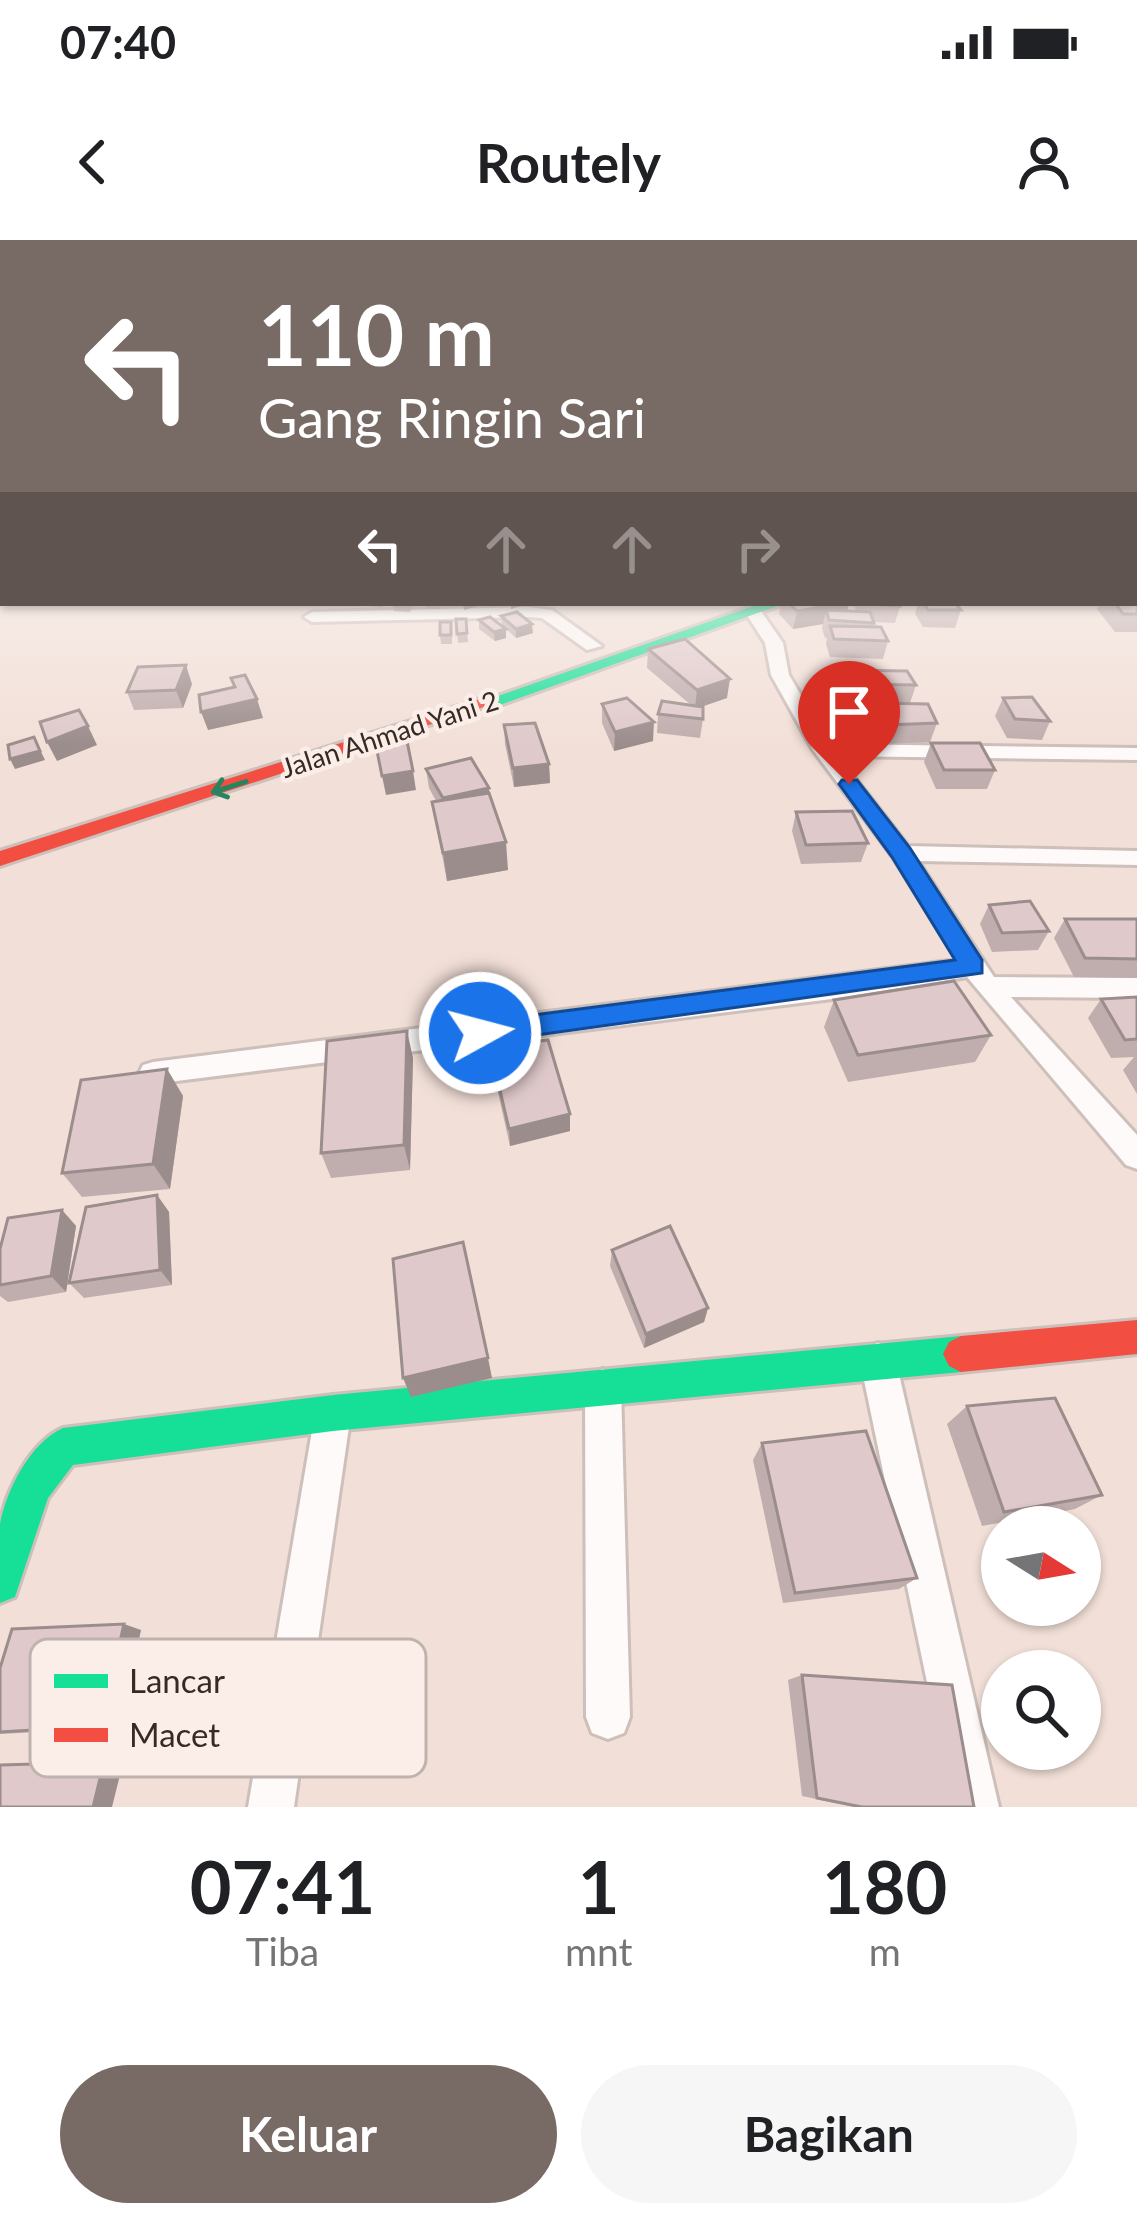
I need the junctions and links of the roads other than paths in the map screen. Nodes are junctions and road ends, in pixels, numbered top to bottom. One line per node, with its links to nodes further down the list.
1 (708, 606): 4 (main road, Jalan Ahmad Yani 2)
2 (765, 608): 5 (street); 10 (main road, Jalan Ahmad Yani 2, one-way to 10)
3 (312, 616): 4 (street)
4 (593, 646): 7 (main road, Jalan Ahmad Yani 2)
5 (830, 750): 6 (street); 8 (street)
6 (1137, 754)
7 (0, 829)
8 (902, 853): 9 (street); 11 (street)
9 (1137, 858)
10 (0, 859)
11 (993, 982): 12 (street); 13 (street); 14 (street)
12 (1137, 988)
13 (153, 1073)
14 (1137, 1156)
15 (1137, 1337): 16 (main road)
16 (878, 1361): 17 (main road); 24 (street)
17 (603, 1387): 18 (main road); 21 (street)
18 (333, 1413): 19 (main road); 20 (street)
19 (0, 1582)
20 (297, 1639)
21 (608, 1717)
22 (276, 1777): 23 (street)
23 (271, 1807)
24 (976, 1807)

